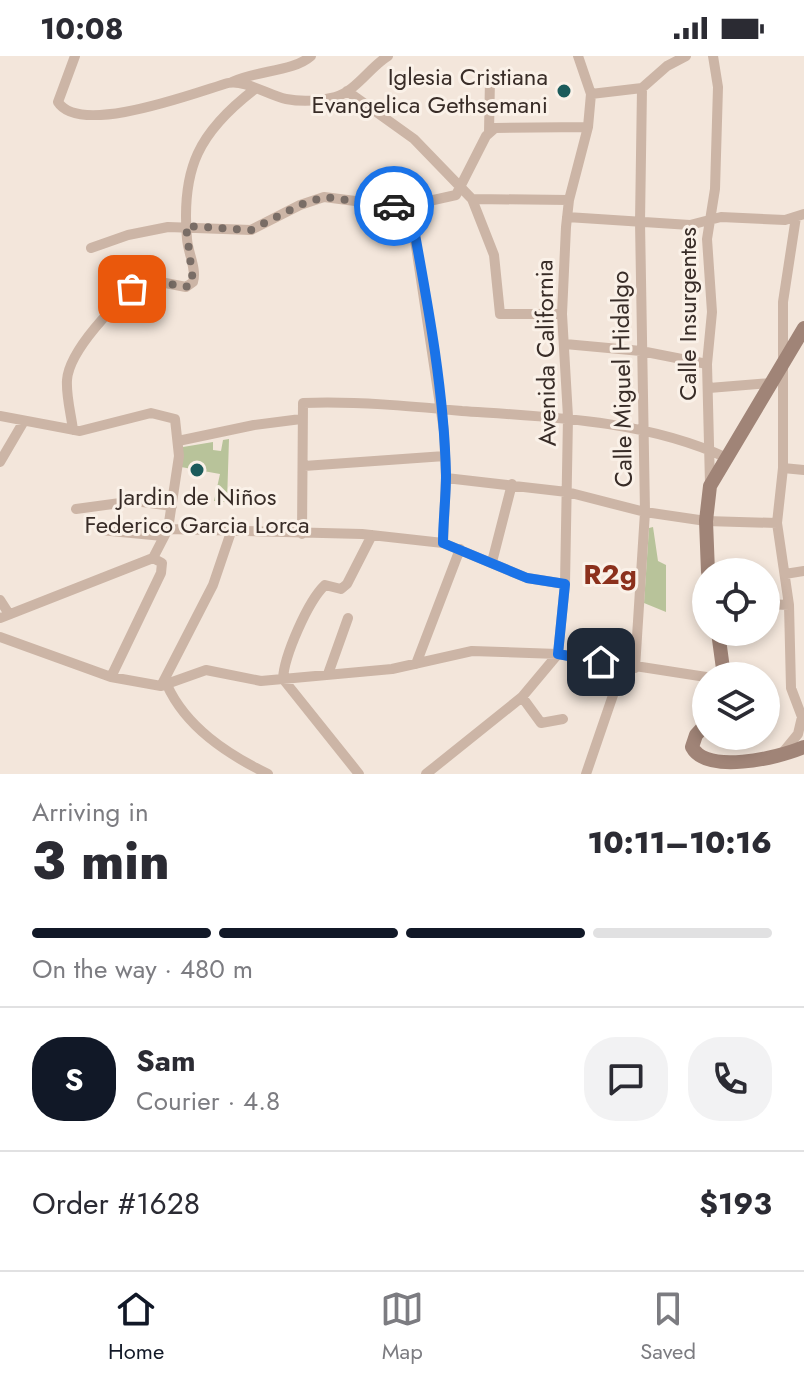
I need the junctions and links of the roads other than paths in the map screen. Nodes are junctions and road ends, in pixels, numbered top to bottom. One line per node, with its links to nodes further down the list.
1 (75, 56): 8 (street)
2 (311, 56): 8 (street)
3 (388, 56): 11 (street)
4 (578, 56): 12 (street, Avenida California)
5 (686, 56): 9 (street)
6 (713, 56): 21 (street, Calle Insurgentes)
7 (490, 79): 14 (street)
8 (232, 82): 10 (street)
9 (642, 88): 12 (street); 22 (street, Calle Miguel Hidalgo)
10 (255, 89): 11 (street); 23 (street)
11 (347, 91): 15 (street)
12 (591, 94): 13 (street, Avenida California)
13 (588, 127): 14 (street); 17 (street, Avenida California)
14 (489, 132): 15 (street)
15 (461, 188): 16 (street); 18 (street)
16 (472, 199): 17 (street); 25 (street)
17 (569, 200): 20 (street, Avenida California)
18 (410, 207): 23 (street); 33 (street)
19 (800, 215): 21 (street); 30 (street)
20 (567, 217): 22 (street); 25 (street, Avenida California)
21 (709, 220): 22 (street); 29 (street, Calle Insurgentes)
22 (640, 222): 28 (street, Calle Miguel Hidalgo)
23 (186, 226): 24 (street); 38 (street)
24 (91, 248)
25 (562, 314): 27 (street, Avenida California)
26 (804, 328): 30 (main road)
27 (565, 344): 28 (street); 35 (street, Avenida California)
28 (641, 351): 29 (street); 39 (street, Calle Miguel Hidalgo)
29 (707, 364): 32 (street, Calle Insurgentes)
30 (780, 368): 31 (main road); 46 (street)
31 (771, 383): 32 (street); 43 (main road)
32 (709, 388): 41 (street, Calle Insurgentes)
33 (440, 408): 35 (street); 36 (street); 42 (street)
34 (0, 416): 37 (street)
35 (568, 417): 39 (street); 51 (street, Avenida California)
36 (301, 419): 40 (street); 45 (street)
37 (24, 421): 38 (street); 44 (street)
38 (73, 430): 40 (street)
39 (641, 432): 41 (street); 54 (street, Calle Miguel Hidalgo)
40 (178, 441): 52 (street)
41 (710, 450): 43 (street); 50 (street, Calle Insurgentes)
42 (445, 456): 45 (street); 48 (street)
43 (727, 458): 50 (main road)
44 (0, 462)
45 (304, 466): 60 (street)
46 (783, 468): 47 (street); 56 (street)
47 (804, 470)
48 (446, 478): 49 (street); 62 (street)
49 (512, 484): 51 (street); 66 (street)
50 (710, 486): 55 (main road, Calle Insurgentes)
51 (567, 492): 54 (street); 69 (street, Avenida California)
52 (172, 506): 53 (street); 59 (street)
53 (76, 509)
54 (645, 512): 55 (street); 79 (street, Calle Miguel Hidalgo)
55 (706, 521): 56 (street); 65 (main road, Calle Insurgentes)
56 (777, 523): 68 (street)
57 (100, 530): 59 (street)
58 (231, 532): 59 (street); 60 (street); 84 (street)
59 (166, 533): 64 (street)
60 (302, 534): 61 (street)
61 (372, 535): 62 (street); 83 (street)
62 (443, 543): 63 (street)
63 (460, 549): 66 (street); 77 (street)
64 (153, 558): 73 (street); 82 (street)
65 (707, 558)
66 (492, 562): 69 (street)
67 (804, 571): 68 (street)
68 (785, 574): 72 (street)
69 (565, 584): 76 (street, Avenida California)
70 (0, 600): 73 (street)
71 (780, 605): 72 (street)
72 (789, 605): 86 (street)
73 (4, 616)
74 (348, 618): 80 (street)
75 (0, 637): 82 (street)
76 (558, 654): 77 (street); 78 (street); 85 (street)
77 (416, 664): 80 (street)
78 (623, 666): 79 (street); 96 (street)
79 (635, 668): 81 (street)
80 (328, 674): 83 (street)
81 (692, 675)
82 (111, 677): 84 (street)
83 (283, 679): 84 (street); 93 (street)
84 (164, 686): 92 (street)
85 (522, 697): 87 (street); 91 (street)
86 (803, 717): 90 (street)
87 (563, 719)
88 (804, 747): 90 (main road)
89 (694, 750): 90 (main road)
90 (776, 760)
91 (442, 763): 94 (street); 95 (street)
92 (268, 774)
93 (359, 774)
94 (426, 774)
95 (449, 774)
96 (586, 774)

